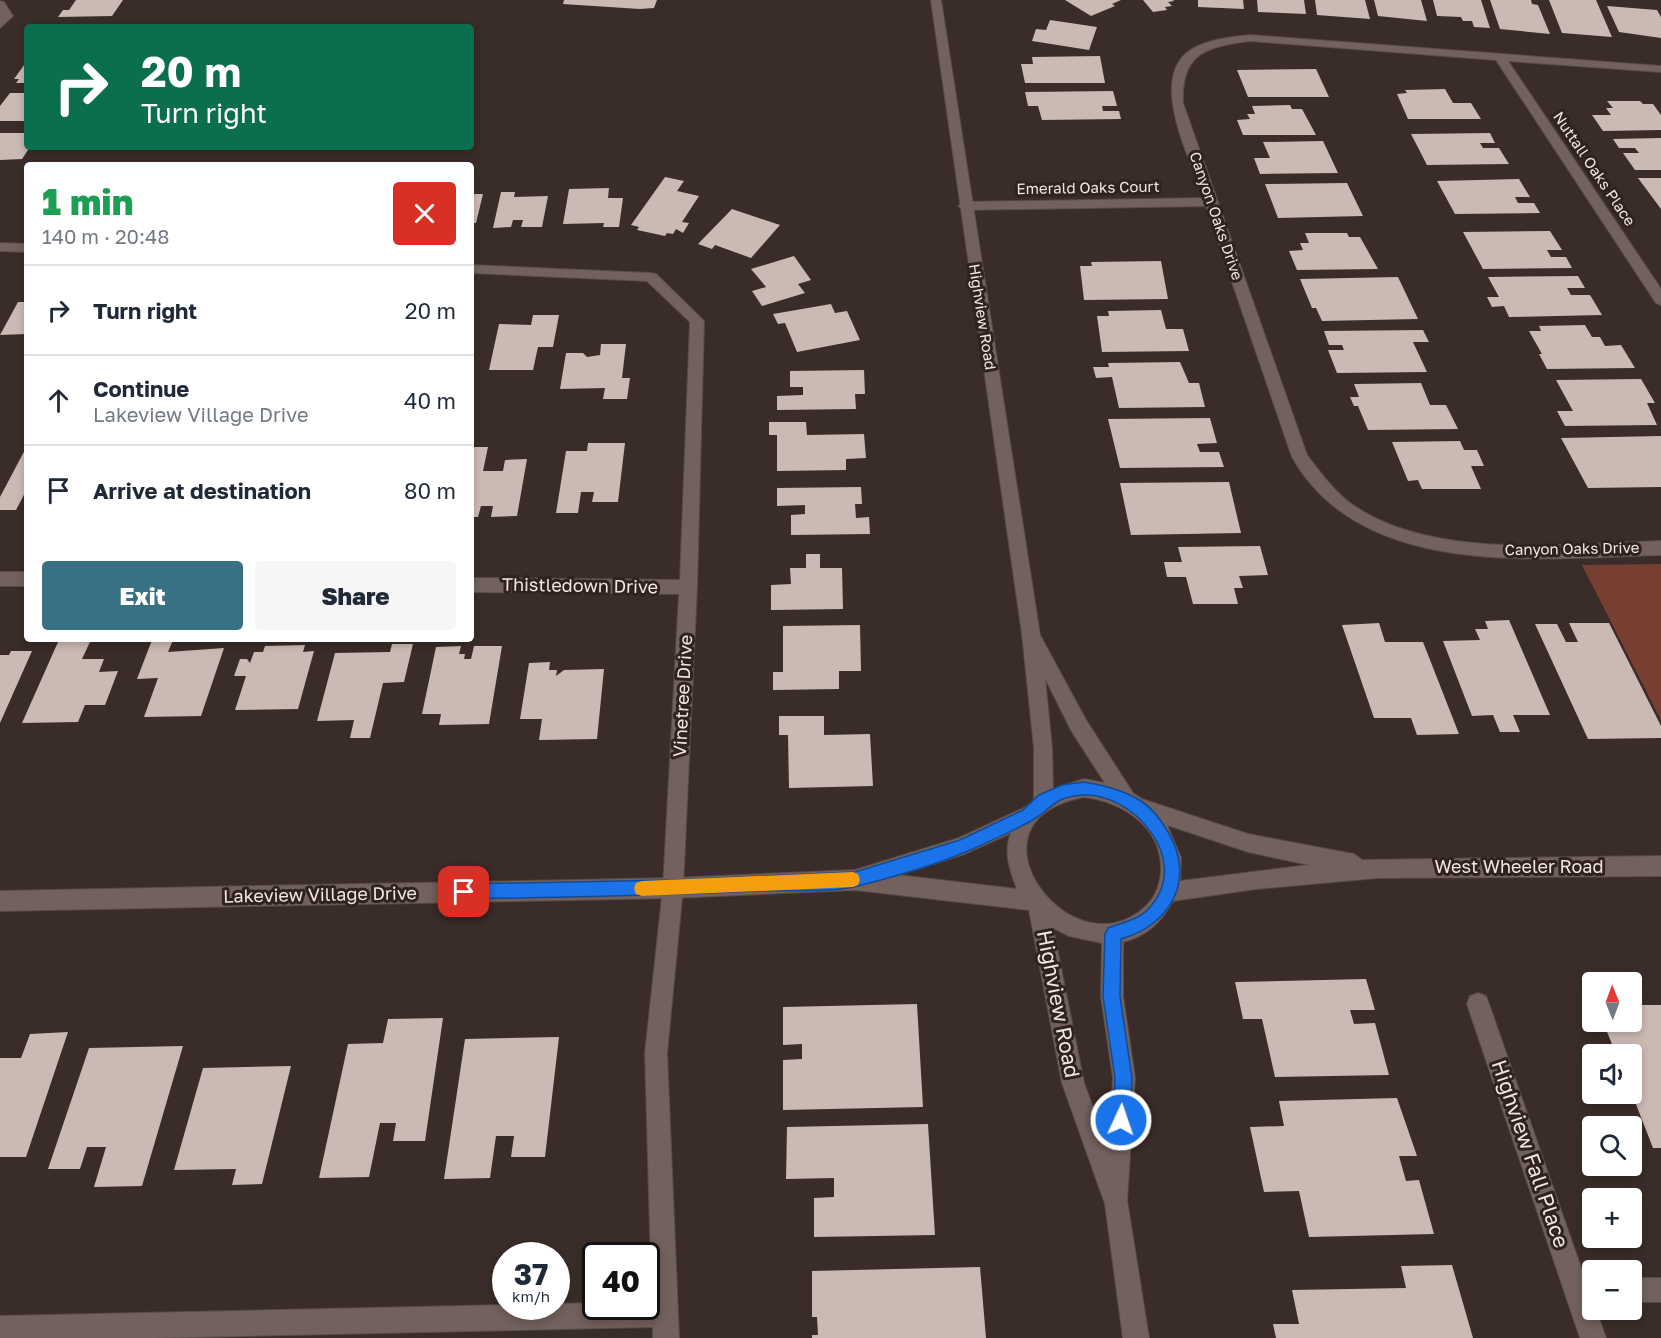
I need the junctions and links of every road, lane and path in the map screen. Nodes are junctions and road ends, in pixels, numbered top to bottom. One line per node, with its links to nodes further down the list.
1 (936, 0): 7 (street, Highview Road)
2 (0, 4): 3 (street)
3 (0, 25)
4 (1499, 56): 5 (street, Canyon Oaks Drive); 6 (street, Canyon Oaks Drive); 11 (street, Nuttall Oaks Place)
5 (1661, 69)
6 (1211, 202): 7 (street, Emerald Oaks Court); 12 (street, Canyon Oaks Drive)
7 (965, 206): 17 (street, Highview Road)
8 (0, 247): 9 (street)
9 (24, 248)
10 (474, 269): 16 (street, Vinetree Drive)
11 (1661, 300)
12 (1661, 548)
13 (0, 579): 14 (street)
14 (24, 579)
15 (474, 585): 16 (street, Thistledown Drive)
16 (688, 587): 24 (street, Vinetree Drive)
17 (1030, 634): 18 (street, Highview Road); 19 (street, Highview Road)
18 (1044, 800): 19 (street); 20 (street)
19 (1131, 803): 22 (street, West Wheeler Road); 25 (street)
20 (1028, 815): 23 (street, Lakeview Village Drive); 27 (street)
21 (1661, 866): 22 (street, West Wheeler Road)
22 (1377, 868): 25 (street, West Wheeler Road)
23 (855, 879): 24 (street, Lakeview Village Drive); 27 (street, Lakeview Village Drive)
24 (673, 888): 26 (street, Lakeview Village Drive); 35 (street, Vinetree Drive)
25 (1169, 892): 28 (street)
26 (0, 901)
27 (1036, 903): 28 (street); 30 (street, Highview Road)
28 (1113, 934): 30 (street, Highview Road)
29 (1478, 1004): 31 (street, Highview Fall Place)
30 (1117, 1204): 37 (street, Highview Road)
31 (1582, 1283)
32 (1642, 1290): 33 (street)
33 (1661, 1290)
34 (1590, 1320): 38 (street, Highview Fall Place)
35 (666, 1326): 36 (street, Vinetree Drive)
36 (0, 1329)
37 (1136, 1338)
38 (1593, 1338)

